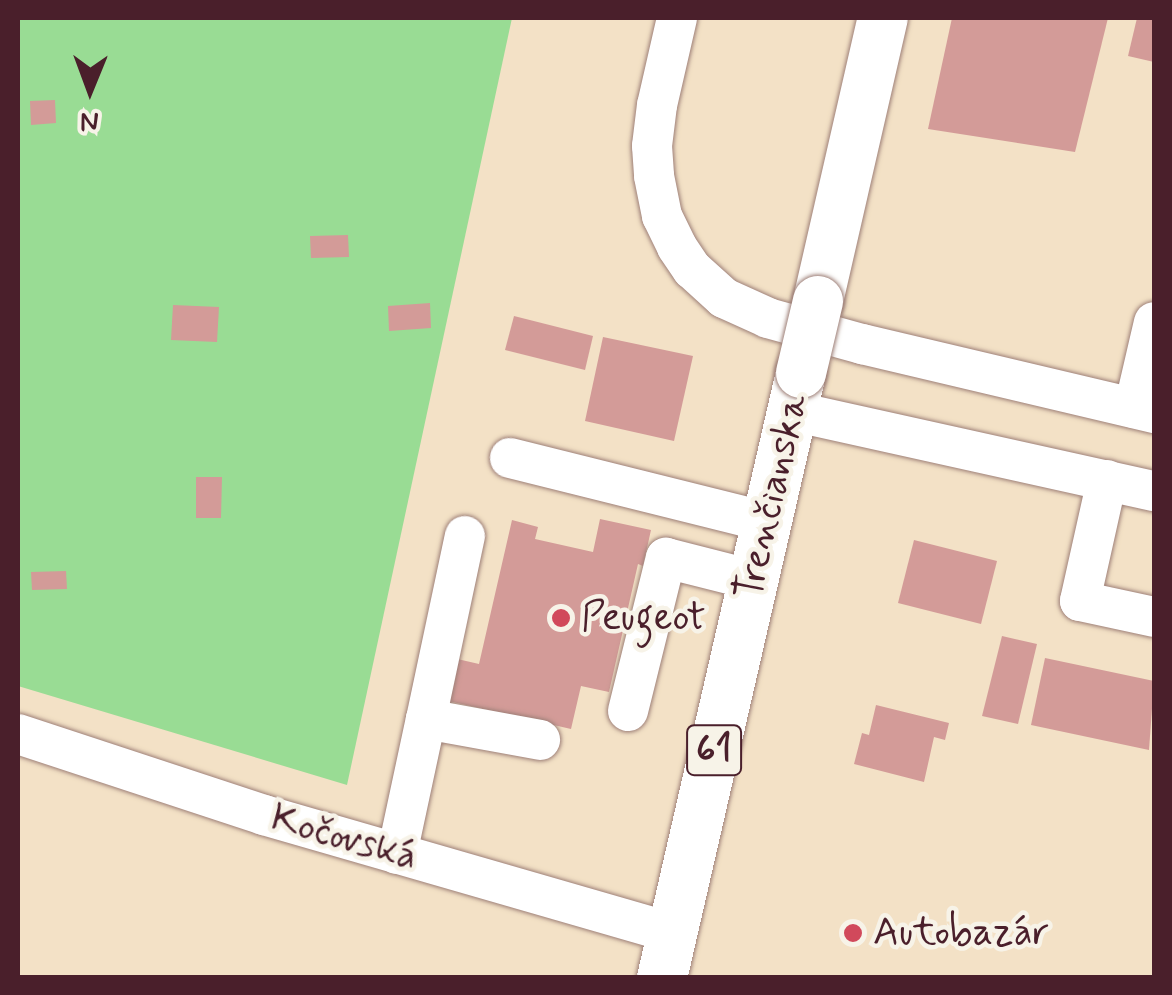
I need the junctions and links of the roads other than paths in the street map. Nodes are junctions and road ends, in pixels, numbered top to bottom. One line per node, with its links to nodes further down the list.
1 (676, 18): 5 (street)
2 (883, 18): 4 (main road, Trenčianska / 61, bridge)
3 (1154, 322): 5 (street)
4 (796, 392): 7 (street); 9 (main road, Trenčianska / 61)
5 (1144, 410)
6 (510, 458): 9 (street)
7 (1107, 480): 8 (street); 12 (street)
8 (1154, 491)
9 (766, 522): 11 (main road, Trenčianska / 61)
10 (465, 536): 14 (street)
11 (752, 580): 13 (street); 18 (main road, Trenčianska / 61)
12 (1154, 617)
13 (628, 711)
14 (426, 719): 16 (street); 17 (street)
15 (18, 734): 17 (street, Kočovská)
16 (540, 740)
17 (396, 854): 18 (street, Kočovská)
18 (668, 955)

